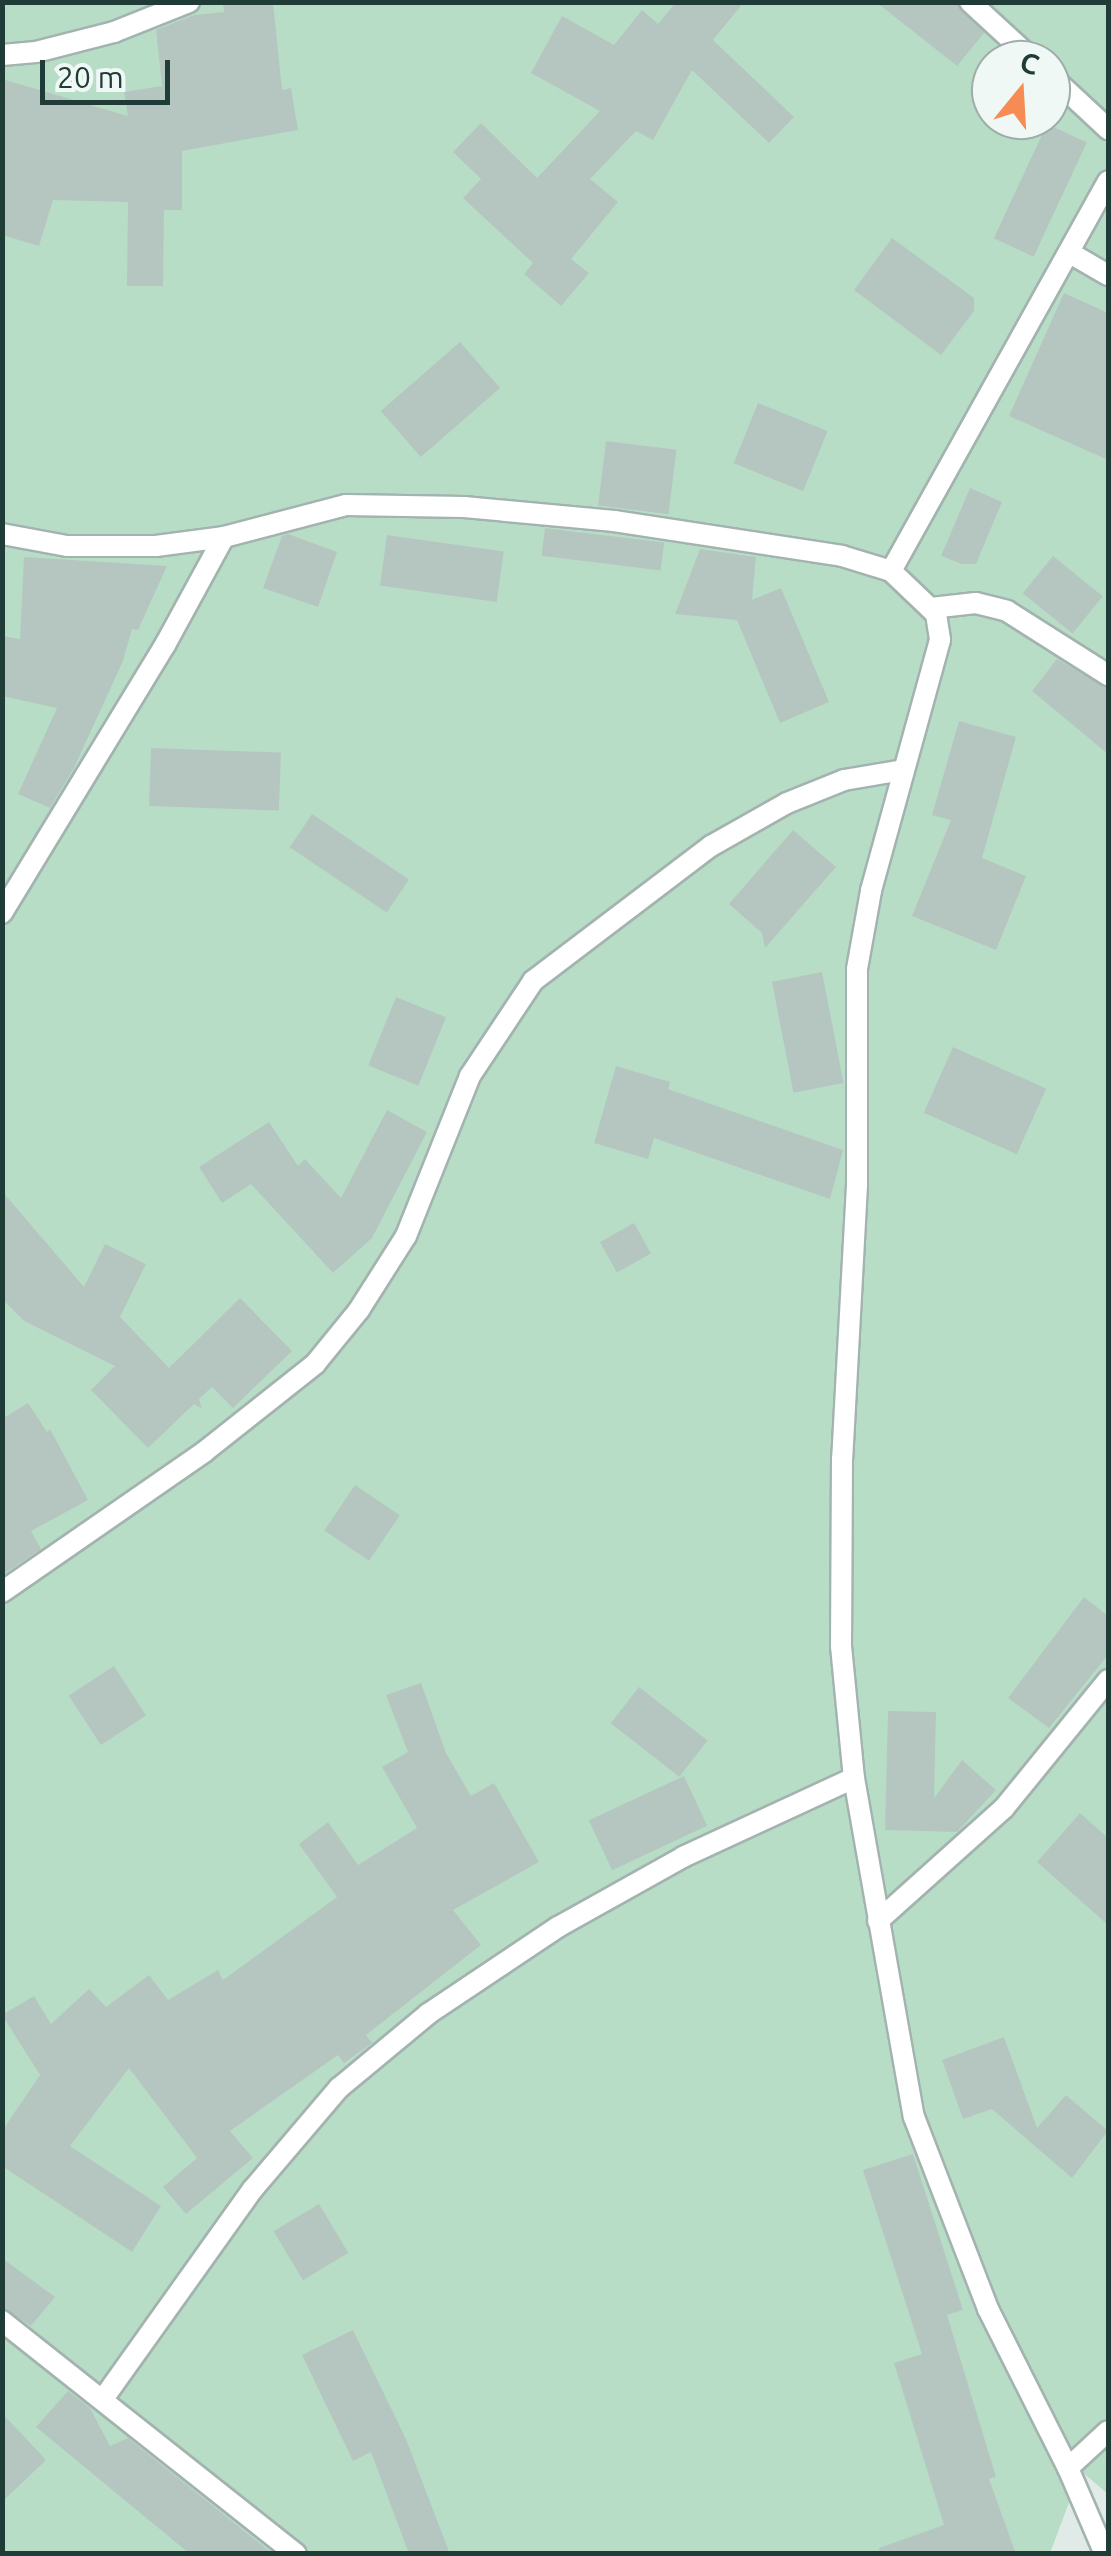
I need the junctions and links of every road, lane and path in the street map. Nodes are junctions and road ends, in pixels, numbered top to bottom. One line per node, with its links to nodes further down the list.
1 (189, 2): 4 (lane)
2 (970, 2): 3 (lane)
3 (1012, 40)
4 (2, 55)
5 (1071, 94): 6 (lane)
6 (1108, 128)
7 (1108, 181): 8 (lane)
8 (1070, 253): 9 (lane); 12 (lane)
9 (1108, 275)
10 (2, 534): 11 (lane)
11 (224, 537): 12 (lane); 16 (lane)
12 (891, 572): 13 (lane)
13 (931, 608): 14 (lane); 15 (lane)
14 (1108, 675)
15 (902, 770): 17 (lane); 19 (lane)
16 (2, 913)
17 (2, 1592)
18 (1108, 1680): 20 (lane)
19 (854, 1778): 20 (lane); 22 (lane)
20 (878, 1921): 24 (lane)
21 (2, 2321): 22 (lane)
22 (103, 2399): 25 (lane)
23 (1108, 2432): 24 (lane)
24 (1068, 2468): 26 (lane)
25 (296, 2554)
26 (1105, 2554)

